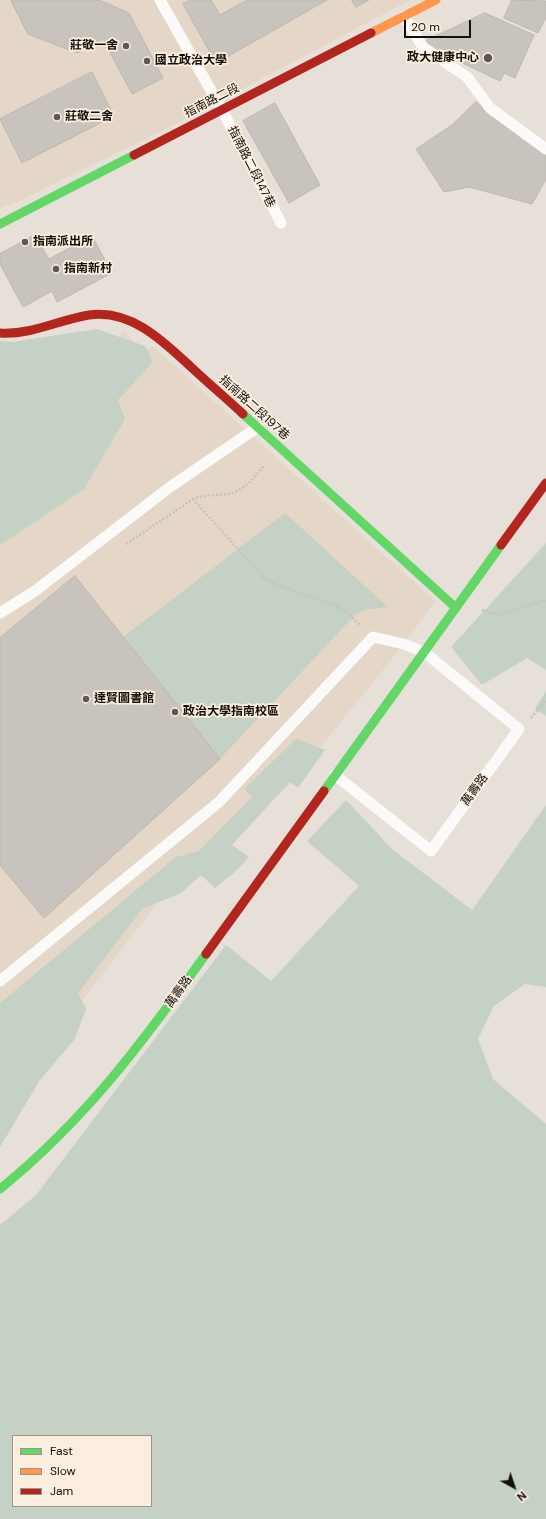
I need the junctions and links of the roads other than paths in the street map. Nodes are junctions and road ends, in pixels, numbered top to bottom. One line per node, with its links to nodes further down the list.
1 (160, 0): 4 (lane, 指南路二段147巷)
2 (436, 0): 3 (street, 指南路二段)
3 (404, 16): 4 (street, 指南路二段); 5 (lane)
4 (222, 110): 6 (lane, 指南路二段147巷); 7 (street, 指南路二段)
5 (546, 149)
6 (281, 223)
7 (0, 224)
8 (0, 333): 9 (street, 指南路二段197巷)
9 (258, 427): 11 (street, 指南路二段197巷); 12 (lane)
10 (546, 484): 11 (street, 萬壽路)
11 (456, 608): 13 (street, 萬壽路)
12 (0, 613)
13 (424, 652): 14 (street, 萬壽路); 14 (lane, 萬壽路); 15 (lane)
14 (335, 775): 16 (street, 萬壽路)
15 (0, 981)
16 (0, 1189)

